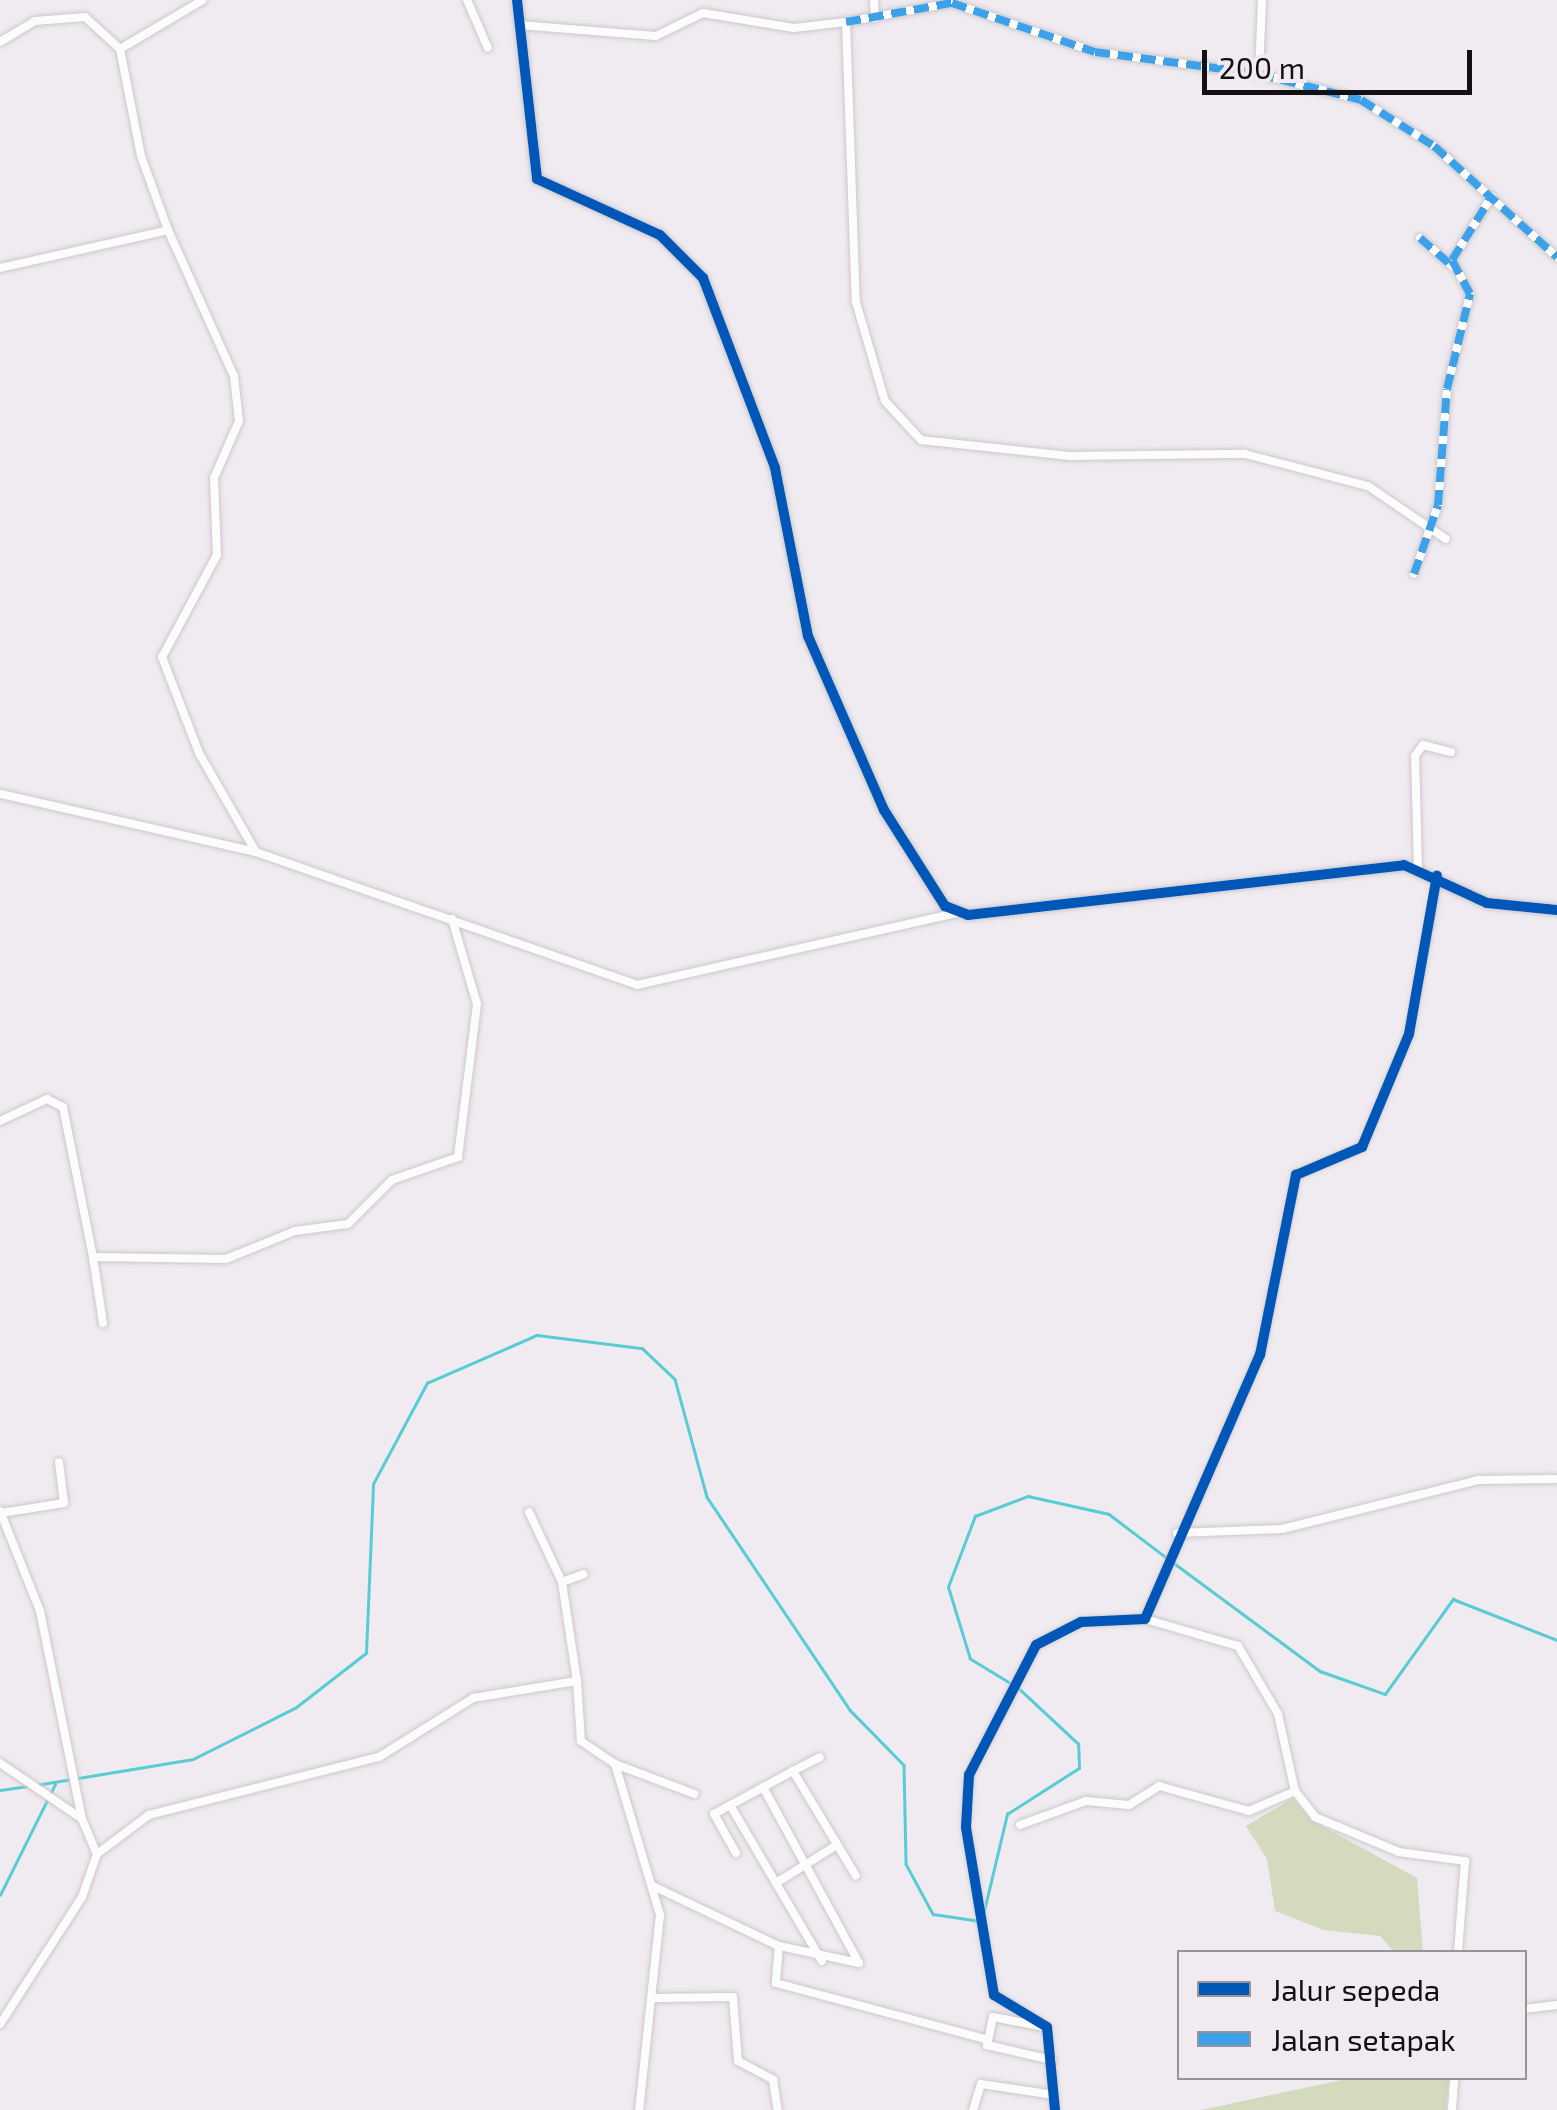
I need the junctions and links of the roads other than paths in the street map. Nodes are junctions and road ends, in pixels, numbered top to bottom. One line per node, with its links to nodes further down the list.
1 (203, 0): 11 (street)
2 (467, 0): 10 (street)
3 (517, 0): 8 (street)
4 (874, 0): 6 (street)
5 (1262, 0): 12 (street)
6 (875, 18): 7 (street); 12 (street)
7 (846, 22): 8 (street); 19 (street)
8 (519, 25): 28 (street)
9 (0, 42): 11 (street)
10 (488, 48)
11 (120, 49): 14 (street)
12 (1259, 74): 13 (street)
13 (1492, 196): 16 (street); 17 (street)
14 (168, 230): 18 (street); 24 (street)
15 (1420, 238): 17 (street)
16 (1557, 258)
17 (1452, 266): 19 (street)
18 (0, 268)
19 (1424, 531): 20 (street); 21 (street)
20 (1446, 539)
21 (1414, 574)
22 (1451, 752): 25 (street)
23 (0, 794): 24 (street)
24 (256, 852): 29 (street)
25 (1418, 868): 26 (street); 28 (street)
26 (1437, 875): 27 (street); 37 (street)
27 (1556, 910)
28 (957, 913): 29 (street)
29 (452, 920): 31 (street)
30 (0, 1121): 31 (street)
31 (93, 1257): 32 (street)
32 (103, 1322)
33 (59, 1462): 35 (street)
34 (1557, 1479): 37 (street)
35 (0, 1512): 50 (street)
36 (529, 1512): 39 (street)
37 (1177, 1533): 40 (street)
38 (584, 1574): 39 (street)
39 (562, 1582): 41 (street)
40 (1145, 1619): 47 (street); 66 (street)
41 (578, 1682): 44 (street); 54 (street)
42 (820, 1757): 45 (street)
43 (0, 1763): 50 (street)
44 (615, 1764): 48 (street); 58 (street)
45 (794, 1771): 46 (street); 52 (street)
46 (763, 1787): 49 (street); 55 (street)
47 (1295, 1791): 51 (street); 60 (street)
48 (695, 1794)
49 (730, 1805): 53 (street); 57 (street)
50 (82, 1819): 54 (street)
51 (1020, 1825)
52 (837, 1845): 55 (street); 56 (street)
53 (736, 1853)
54 (97, 1854): 65 (street)
55 (807, 1863): 57 (street); 61 (street)
56 (856, 1876)
57 (776, 1884): 61 (street)
58 (654, 1886): 59 (street); 62 (street)
59 (779, 1946): 61 (street); 67 (street)
60 (1458, 1950)
61 (822, 1961)
62 (656, 1998): 71 (street); 72 (street)
63 (1557, 2005): 64 (street)
64 (1527, 2008)
65 (0, 2024)
66 (1048, 2027): 68 (street); 68 (street)
67 (984, 2039)
68 (1052, 2060): 70 (street)
69 (1454, 2080): 75 (street)
70 (1054, 2094): 73 (street); 74 (street)
71 (639, 2110)
72 (778, 2110)
73 (972, 2110)
74 (1055, 2110)
75 (1452, 2110)

